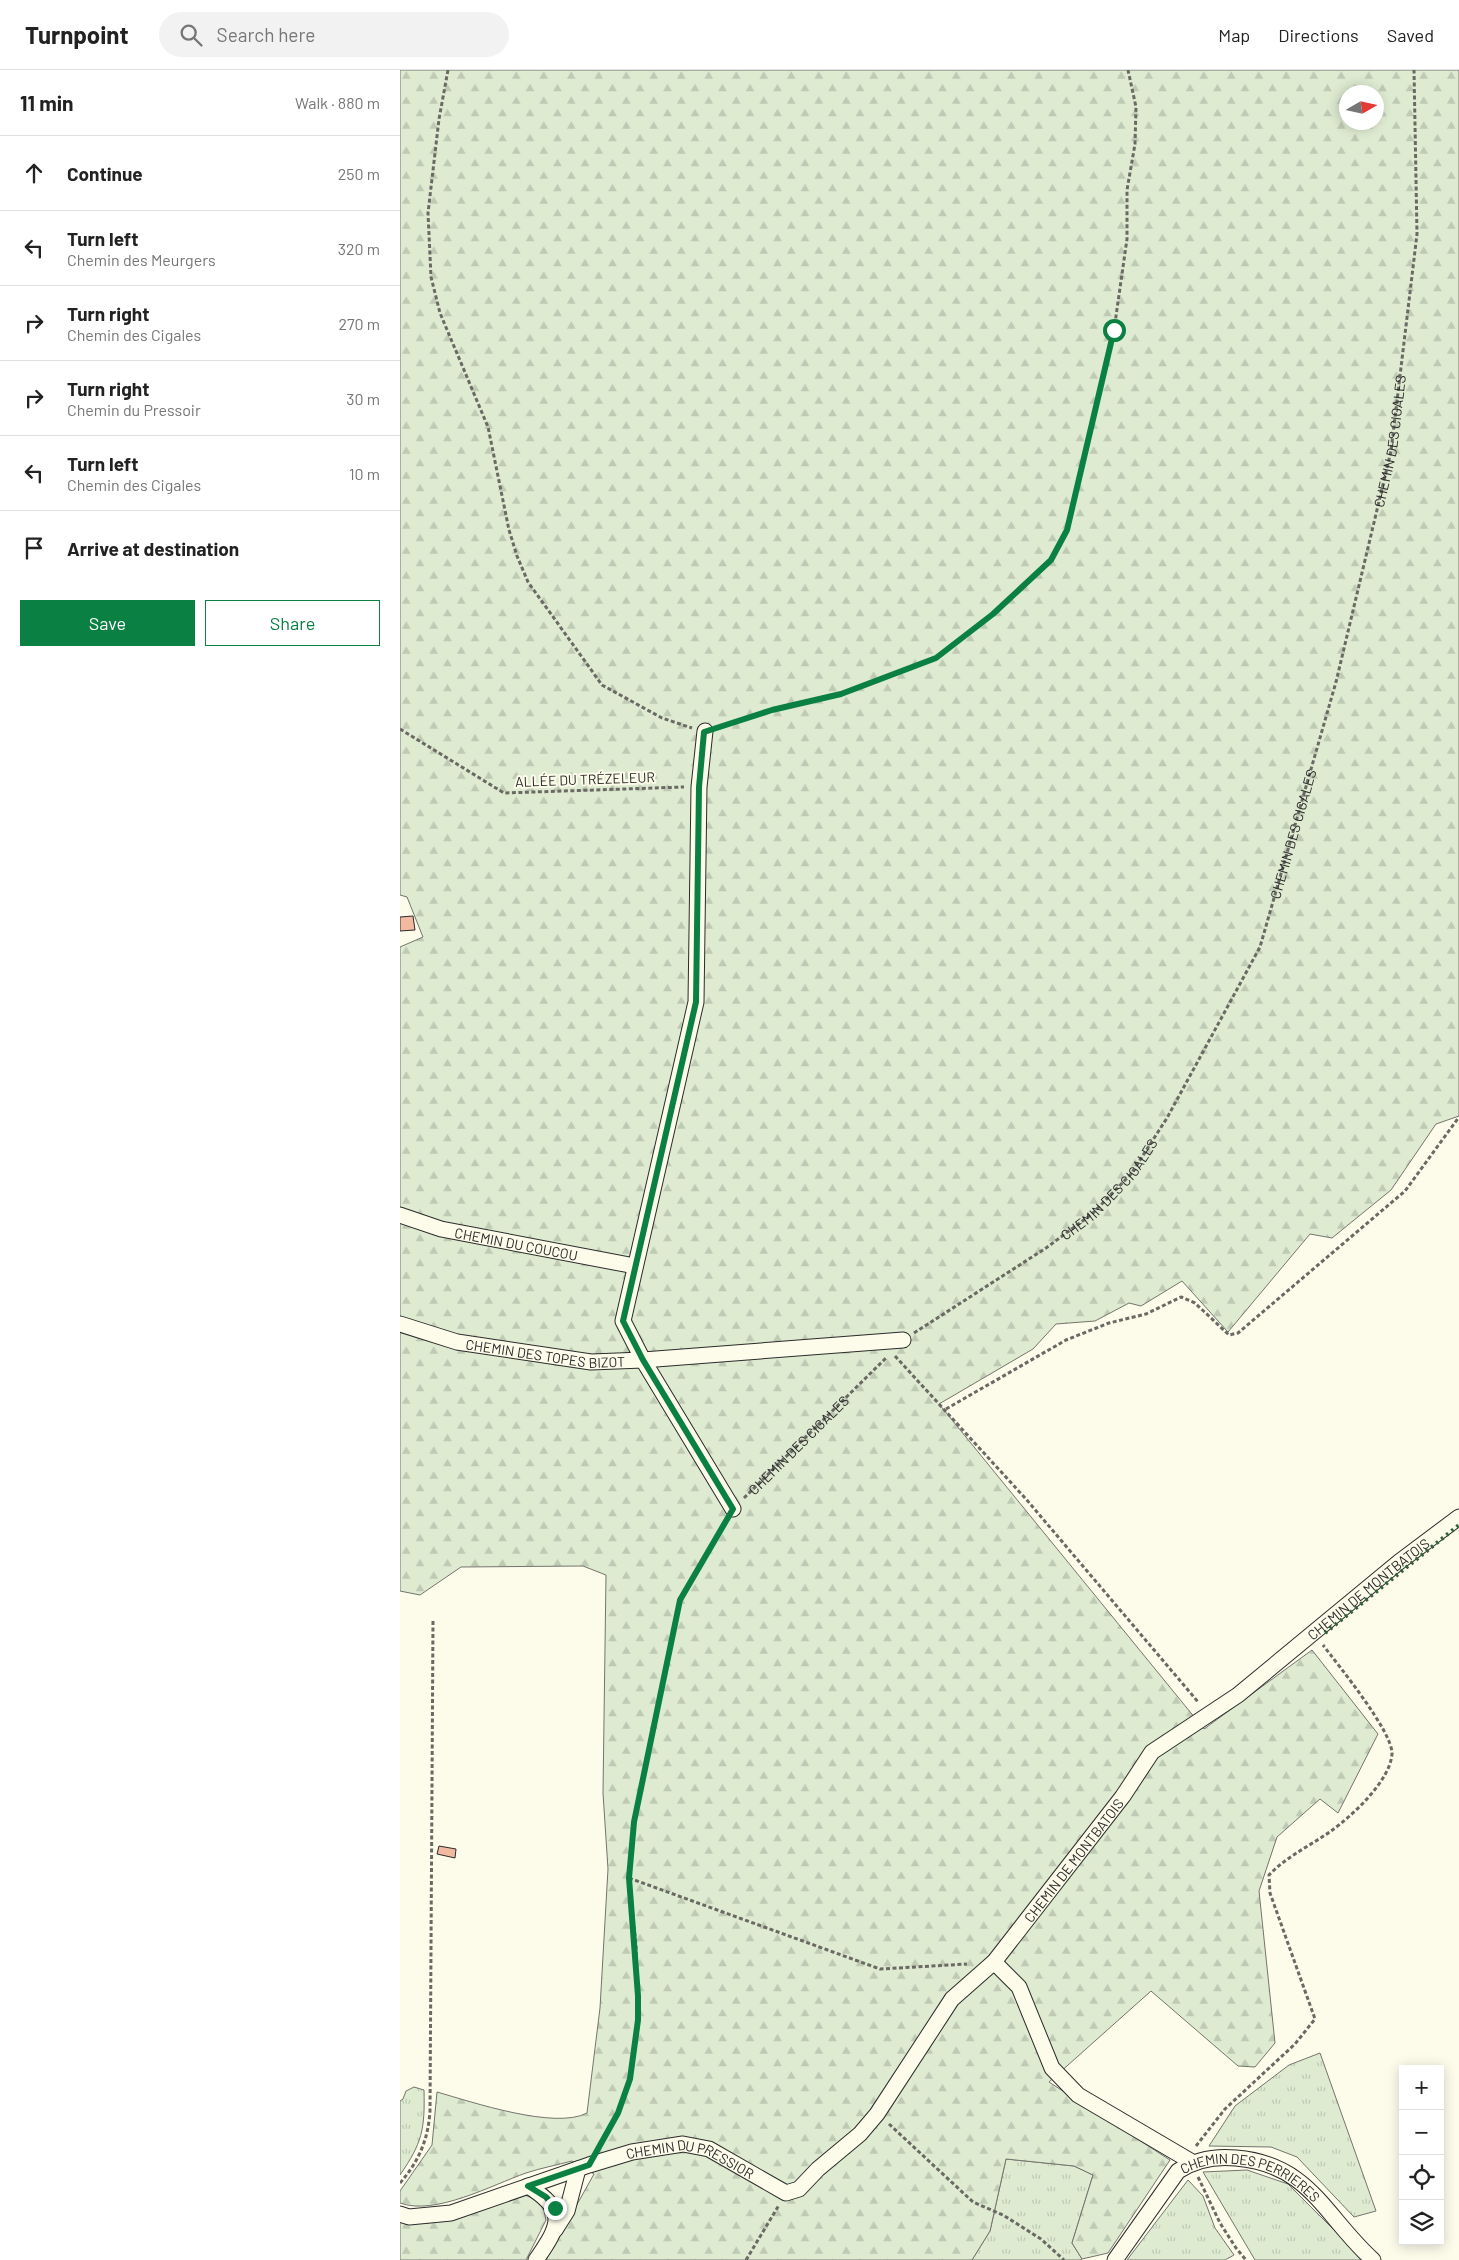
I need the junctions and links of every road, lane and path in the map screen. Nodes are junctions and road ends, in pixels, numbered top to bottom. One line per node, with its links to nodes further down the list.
1 (448, 70): 5 (path)
2 (1128, 70): 5 (path)
3 (1414, 70): 11 (path, CHEMIN DES CIGALES)
4 (400, 729): 6 (path, ALLÉE DU TRÉZELEUR)
5 (704, 732): 6 (street)
6 (699, 787): 9 (street)
7 (1459, 1117): 13 (path)
8 (400, 1215): 9 (street, CHEMIN DU COUCOU)
9 (635, 1266): 12 (street)
10 (400, 1324): 12 (street, CHEMIN DES TOPES BIZOT)
11 (903, 1340): 12 (street, CHEMIN DES TOPES BIZOT)
12 (643, 1360): 14 (street)
13 (946, 1410): 14 (path, CHEMIN DES CIGALES); 18 (path)
14 (733, 1509): 19 (path, CHEMIN DES CIGALES)
15 (1459, 1517): 17 (street, CHEMIN DE MONTBATOIS)
16 (433, 1621): 24 (path)
17 (1314, 1632): 18 (street, CHEMIN DE MONTBATOIS); 22 (path)
18 (1209, 1715): 20 (street, CHEMIN DE MONTBATOIS)
19 (629, 1878): 20 (path); 23 (path, CHEMIN DES CIGALES)
20 (994, 1962): 21 (street, CHEMIN DE MONTBATOIS); 22 (street)
21 (877, 2114): 26 (street, CHEMIN DE MONTBATOIS); 31 (path)
22 (1189, 2161): 32 (street, CHEMIN DES PERRIERES); 33 (path); 34 (street, CHEMIN DES PERRIERES)
23 (583, 2167): 25 (street, CHEMIN DU PRESSIOR); 26 (street, CHEMIN DU PRESSIOR); 28 (street)
24 (400, 2183)
25 (528, 2186): 27 (street, CHEMIN DU PRESSIOR); 28 (street)
26 (786, 2193): 30 (path)
27 (400, 2214)
28 (553, 2234): 29 (street)
29 (536, 2260)
30 (746, 2260)
31 (1064, 2260)
32 (1115, 2260)
33 (1246, 2260)
34 (1373, 2260)

